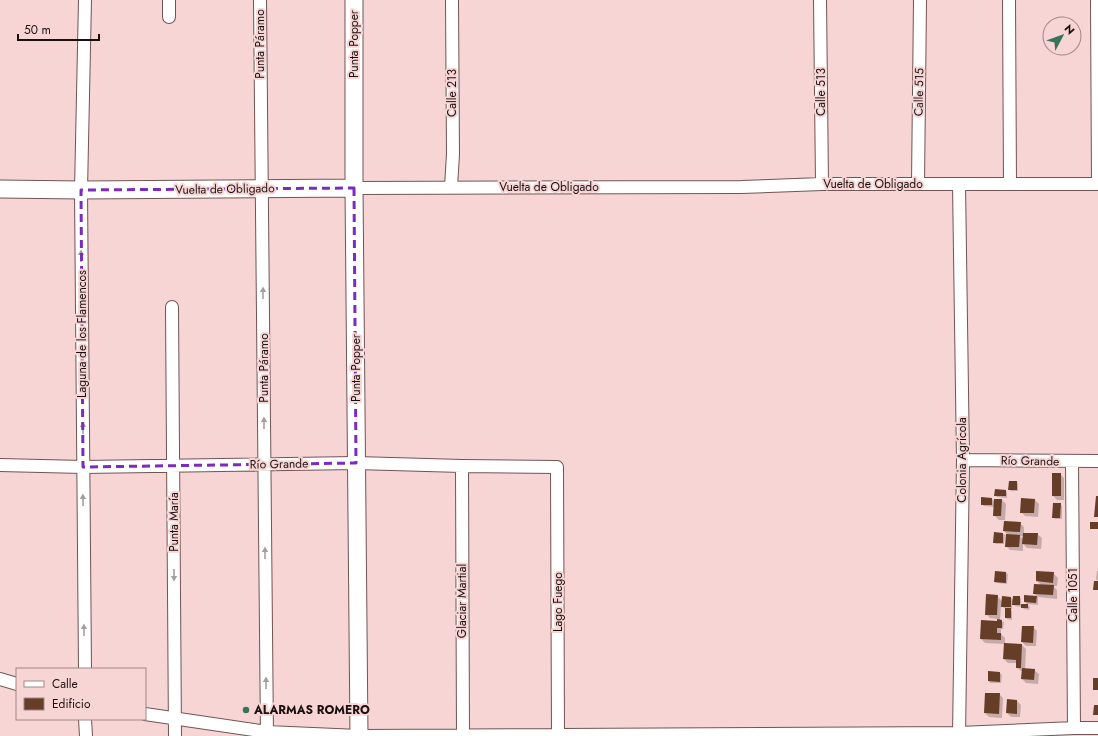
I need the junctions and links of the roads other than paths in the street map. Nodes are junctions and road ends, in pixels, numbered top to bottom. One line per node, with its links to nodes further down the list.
1 (85, 0): 20 (street, Laguna de los Flamencos)
2 (169, 0): 10 (street)
3 (260, 0): 19 (street, Punta Páramo)
4 (354, 0): 17 (street, Punta Popper)
5 (452, 0): 16 (street, Calle 213)
6 (820, 0): 11 (street, Calle 513)
7 (920, 0): 12 (street, Calle 515)
8 (1008, 0): 14 (street)
9 (1097, 0): 15 (street)
10 (169, 17)
11 (822, 184): 12 (street, Vuelta de Obligado); 16 (street, Vuelta de Obligado)
12 (918, 184): 13 (street, Vuelta de Obligado)
13 (959, 184): 14 (street, Vuelta de Obligado); 22 (street, Colonia Agrícola)
14 (1010, 184): 15 (street, Vuelta de Obligado)
15 (1098, 184)
16 (451, 186): 17 (street, Vuelta de Obligado)
17 (354, 188): 19 (street, Vuelta de Obligado); 25 (street, Punta Popper)
18 (0, 189): 20 (street, Vuelta de Obligado)
19 (262, 189): 20 (street, Vuelta de Obligado); 27 (street, Punta Páramo, one-way to 19)
20 (81, 190): 30 (street, Laguna de los Flamencos, one-way to 20)
21 (172, 307): 28 (street, Punta María)
22 (963, 460): 24 (street, Río Grande); 44 (street, Colonia Agrícola)
23 (1098, 461): 24 (street, Río Grande)
24 (1072, 462): 38 (street, Calle 1051)
25 (356, 463): 27 (street, Río Grande); 29 (street, Río Grande); 47 (street, Punta Popper)
26 (0, 465): 30 (street, Río Grande)
27 (264, 465): 28 (street, Río Grande); 40 (street, Punta Páramo, one-way to 27)
28 (174, 466): 30 (street, Río Grande); 37 (street, Punta María, one-way to 37)
29 (462, 466): 31 (street, Río Grande); 48 (street, Glaciar Martial)
30 (83, 467): 32 (street, Laguna de los Flamencos, one-way to 30)
31 (557, 467): 41 (street, Lago Fuego)
32 (85, 668)
33 (0, 679): 34 (street)
34 (16, 684)
35 (146, 714): 37 (street)
36 (85, 720): 45 (street)
37 (175, 720): 40 (street); 46 (street, Punta María)
38 (1074, 728): 39 (street); 44 (street)
39 (1098, 728)
40 (267, 734): 47 (street)
41 (558, 735): 42 (street); 48 (street)
42 (774, 735): 43 (street)
43 (865, 735): 44 (street)
44 (959, 735)
45 (86, 736)
46 (176, 736)
47 (359, 736): 48 (street)
48 (463, 736)

